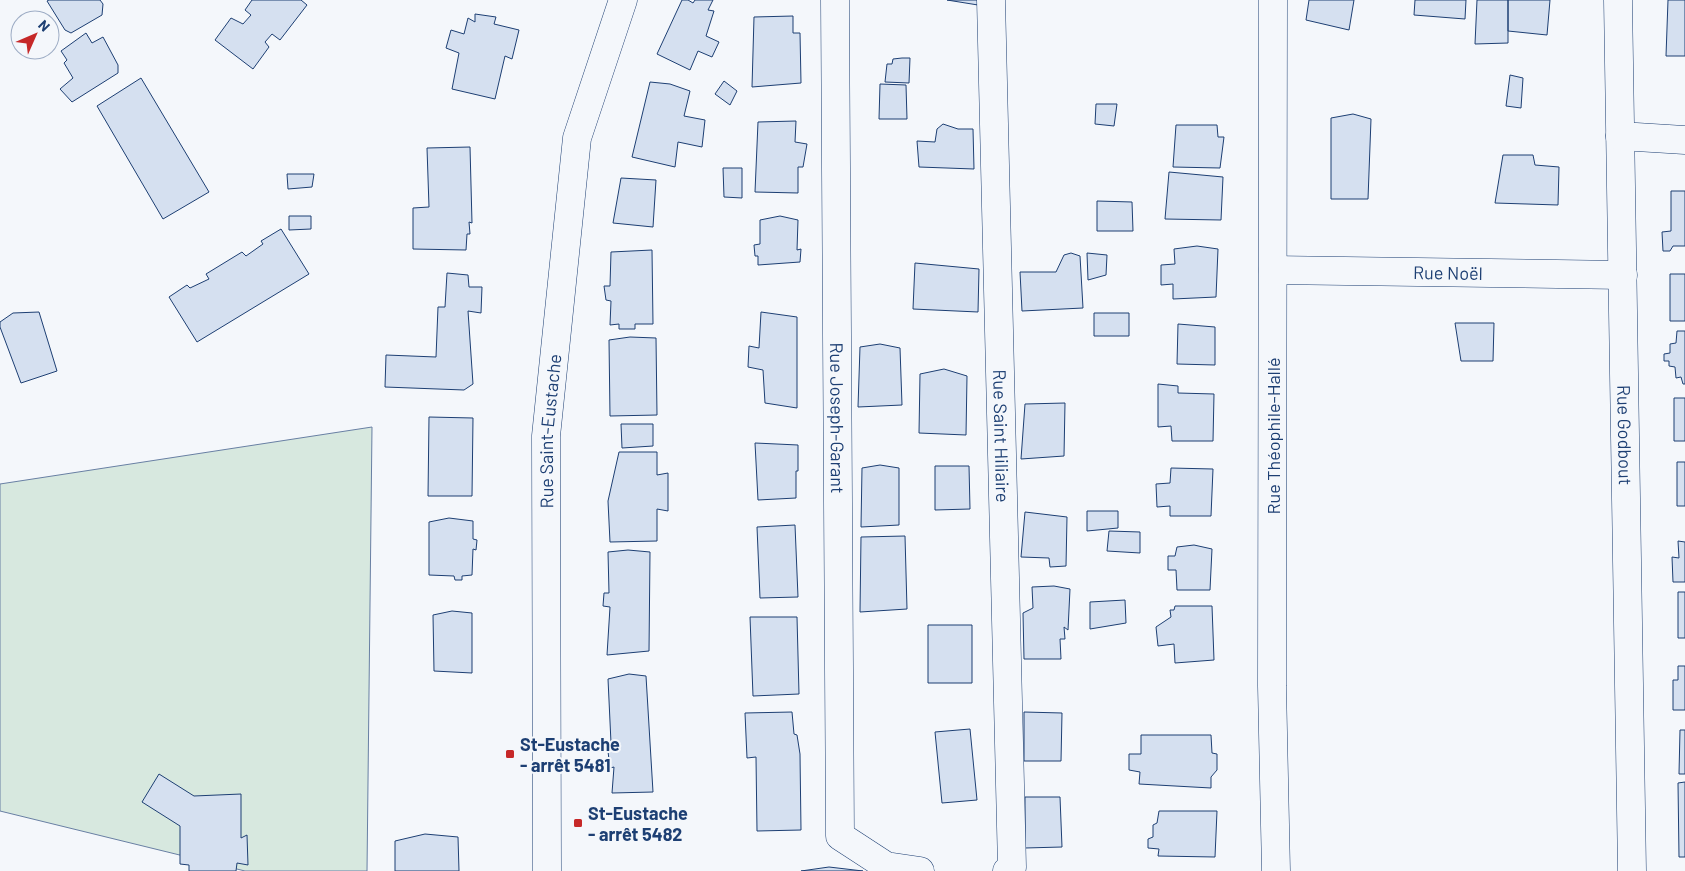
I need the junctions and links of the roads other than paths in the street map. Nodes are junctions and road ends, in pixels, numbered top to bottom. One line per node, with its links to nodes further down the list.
1 (623, 0): 10 (street, Rue Saint-Eustache)
2 (835, 0): 11 (street, Rue Joseph-Garant)
3 (991, 0): 12 (street, Rue Saint Hiliaire)
4 (1273, 0): 8 (street, Rue Théophile-Hallé)
5 (1618, 0): 6 (street, Rue Godbout)
6 (1620, 136): 7 (street); 9 (street, Rue Godbout)
7 (1685, 140)
8 (1273, 270): 9 (street, Rue Noël); 13 (street, Rue Théophile-Hallé)
9 (1623, 275): 14 (street, Rue Godbout)
10 (547, 871)
11 (920, 871)
12 (1007, 871)
13 (1276, 871)
14 (1632, 871)

